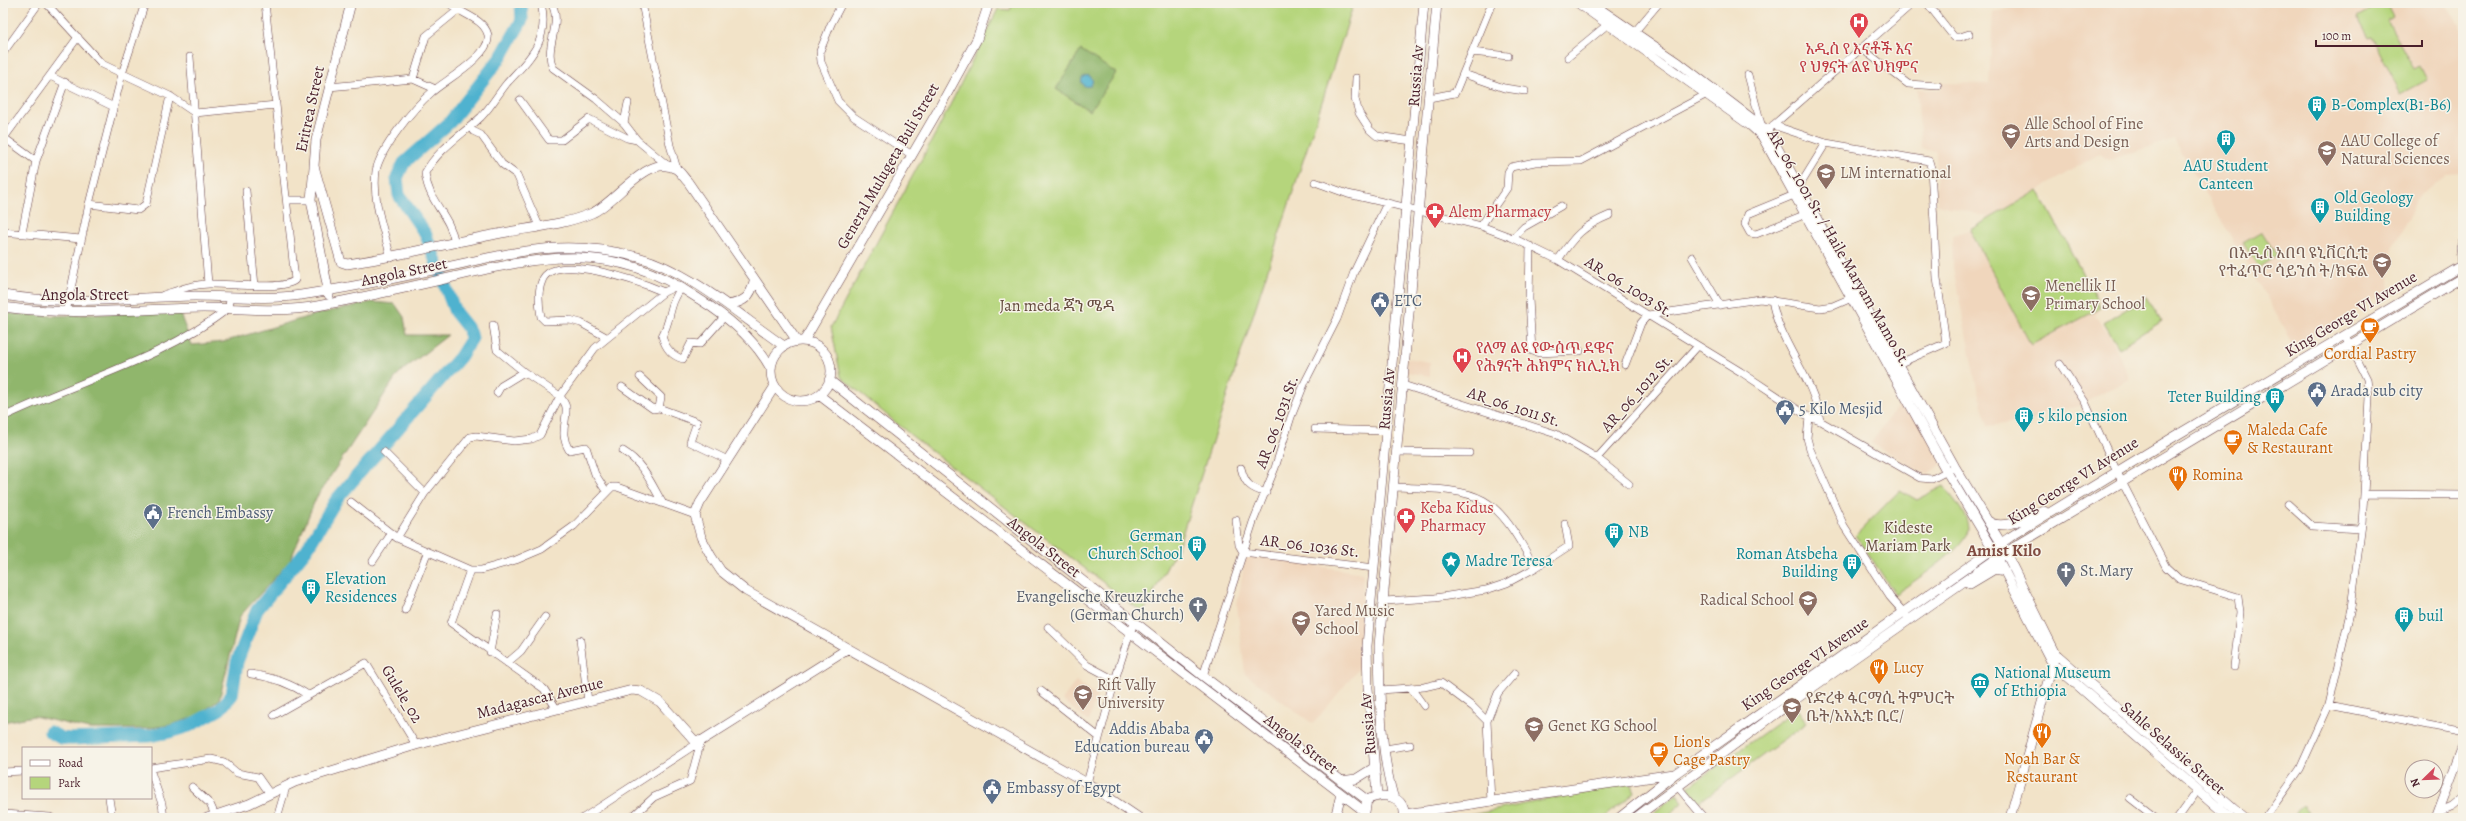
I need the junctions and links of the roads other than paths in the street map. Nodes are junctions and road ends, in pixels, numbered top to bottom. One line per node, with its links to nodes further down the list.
1 (39, 3): 27 (street)
2 (46, 3): 24 (street)
3 (145, 3): 31 (street)
4 (265, 3): 47 (street)
5 (351, 3): 39 (main road, Eritrea Street)
6 (449, 3): 20 (street)
7 (541, 3): 83 (street)
8 (551, 3): 50 (street)
9 (642, 3): 62 (street)
10 (842, 3): 58 (street)
11 (989, 3): 58 (main road, General Mulugeta Buli Street)
12 (1424, 3): 56 (main road, Russia Av)
13 (1437, 3): 44 (main road, Russia Av)
14 (1492, 3): 26 (street)
15 (1578, 3): 19 (main road, AR_06_1001 St. / Haile Maryam Mamo St.)
16 (1659, 3): 23 (street)
17 (1913, 3): 25 (street)
18 (1927, 3): 22 (street)
19 (1589, 5): 21 (main road, AR_06_1001 St. / Haile Maryam Mamo St.); 23 (main road)
20 (458, 10): 36 (street); 86 (street)
21 (1608, 24): 23 (main road, AR_06_1001 St. / Haile Maryam Mamo St.); 30 (street)
22 (1969, 34)
23 (1631, 35): 42 (main road, AR_06_1001 St. / Haile Maryam Mamo St.); 51 (main road)
24 (78, 37): 31 (street); 34 (street)
25 (1861, 48): 38 (street); 52 (street)
26 (1472, 52): 28 (street); 32 (street)
27 (3, 53)
28 (1508, 56)
29 (190, 57): 49 (street)
30 (1568, 57)
31 (122, 74): 43 (street); 48 (street)
32 (1464, 74): 41 (street); 44 (street)
33 (1748, 75): 51 (street)
34 (50, 76): 37 (street); 54 (street)
35 (1356, 78): 56 (street)
36 (413, 79): 39 (street); 40 (street)
37 (65, 82): 48 (street); 59 (street)
38 (1938, 86)
39 (329, 87): 61 (main road, Eritrea Street)
40 (433, 88)
41 (1525, 91)
42 (1707, 94): 52 (main road, AR_06_1001 St. / Haile Maryam Mamo St.); 77 (street)
43 (170, 96): 49 (street); 70 (street)
44 (1429, 98): 73 (main road, Russia Av)
45 (520, 100): 55 (street)
46 (628, 103): 50 (street)
47 (276, 105): 49 (street); 67 (street)
48 (114, 107): 70 (street)
49 (195, 113): 92 (street)
50 (624, 123): 55 (street)
51 (1761, 124): 52 (main road)
52 (1767, 131): 57 (street); 64 (main road); 66 (main road, AR_06_1001 St. / Haile Maryam Mamo St.)
53 (473, 132): 76 (street)
54 (3, 137): 59 (street)
55 (637, 140): 60 (street)
56 (1412, 141): 72 (main road, Russia Av)
57 (1826, 143): 64 (street); 119 (street)
58 (912, 155): 114 (main road, General Mulugeta Buli Street)
59 (36, 161): 79 (street)
60 (667, 165): 62 (main road); 76 (main road)
61 (314, 166): 68 (main road); 86 (main road, Eritrea Street)
62 (677, 169): 91 (main road)
63 (1315, 182): 69 (street)
64 (1801, 187): 66 (street); 74 (main road)
65 (246, 191): 93 (street)
66 (1794, 195): 74 (main road, AR_06_1001 St. / Haile Maryam Mamo St.); 74 (street)
67 (287, 200): 68 (street); 93 (street)
68 (311, 200): 95 (main road)
69 (1387, 203): 72 (street); 154 (street, AR_06_1031 St.)
70 (89, 204): 81 (street)
71 (1561, 206): 80 (street)
72 (1407, 209): 73 (street, AR_06_1003 St.); 137 (main road, Russia Av)
73 (1420, 211): 77 (street, AR_06_1003 St.); 126 (main road, Russia Av)
74 (1809, 213): 98 (main road, AR_06_1001 St. / Haile Maryam Mamo St.)
75 (1610, 215): 87 (street)
76 (539, 226): 83 (main road)
77 (1481, 226): 80 (street, AR_06_1003 St.)
78 (3, 232): 79 (street)
79 (22, 233): 81 (street)
80 (1514, 238): 84 (street, AR_06_1003 St.)
81 (82, 239): 101 (street)
82 (2463, 242): 88 (main road)
83 (455, 243): 86 (main road)
84 (1530, 246): 87 (street, AR_06_1003 St.); 118 (street)
85 (1692, 257): 105 (street)
86 (391, 258)
87 (1558, 260): 109 (street, AR_06_1003 St.)
88 (2463, 265): 112 (main road, King George VI Avenue)
89 (660, 271): 94 (main road, Angola Street); 95 (main road); 103 (main road, Angola Street); 104 (main road)
90 (2463, 277): 115 (main road, King George VI Avenue)
91 (754, 280): 104 (main road); 114 (main road)
92 (208, 284): 93 (street); 99 (street)
93 (255, 286)
94 (680, 286): 96 (street); 110 (main road, Angola Street); 110 (street)
95 (328, 290): 100 (main road); 103 (main road)
96 (664, 292): 113 (street); 113 (street)
97 (3, 295): 101 (main road)
98 (1856, 296): 102 (street); 119 (main road); 147 (main road, AR_06_1001 St. / Haile Maryam Mamo St.)
99 (158, 297): 100 (main road); 101 (main road)
100 (230, 298): 107 (street)
101 (68, 299): 108 (street)
102 (1772, 300): 105 (street); 135 (street)
103 (330, 303): 107 (main road, Angola Street)
104 (728, 305): 116 (main road)
105 (1720, 305): 109 (street)
106 (3, 307): 108 (main road, Angola Street)
107 (229, 308): 108 (main road, Angola Street); 133 (street)
108 (66, 312)
109 (1648, 315): 117 (street, AR_06_1003 St.); 121 (street)
110 (724, 317): 122 (main road, Angola Street)
111 (493, 325): 123 (street)
112 (2345, 335): 115 (street); 148 (main road, King George VI Avenue)
113 (606, 337): 131 (street)
114 (801, 341): 116 (main road); 125 (main road)
115 (2352, 345): 149 (main road, King George VI Avenue); 155 (street)
116 (784, 346): 122 (main road)
117 (1698, 347): 134 (street, AR_06_1003 St.); 144 (street, AR_06_1012 St.)
118 (1580, 350)
119 (1898, 364): 147 (main road)
120 (2060, 364): 148 (street)
121 (1625, 365)
122 (771, 369): 127 (main road)
123 (524, 372): 129 (street); 131 (street)
124 (640, 377): 132 (street)
125 (829, 380): 130 (main road); 138 (main road)
126 (1403, 385): 142 (main road, Russia Av); 144 (street, AR_06_1011 St.)
127 (775, 386): 130 (main road); 145 (main road)
128 (622, 387): 132 (street)
129 (497, 393)
130 (819, 395): 139 (main road, Angola Street)
131 (560, 396): 152 (street); 153 (street)
132 (659, 408): 145 (street)
133 (3, 417)
134 (1809, 417): 135 (street, AR_06_1003 St.); 182 (street)
135 (1820, 421): 147 (street, AR_06_1003 St.)
136 (1315, 429): 137 (street)
137 (1386, 431): 172 (main road, Russia Av)
138 (901, 437): 139 (main road); 184 (main road)
139 (893, 449): 186 (main road, Angola Street)
140 (623, 451): 158 (street)
141 (384, 452): 153 (street)
142 (1397, 452): 143 (street); 151 (main road, Russia Av)
143 (1469, 453)
144 (1597, 458): 150 (street, AR_06_1011 St.)
145 (728, 460): 161 (main road)
146 (1241, 468): 154 (street)
147 (1951, 469): 163 (main road); 170 (main road, AR_06_1001 St. / Haile Maryam Mamo St.)
148 (2117, 472): 149 (street); 160 (main road, King George VI Avenue)
149 (2122, 482): 170 (main road, King George VI Avenue); 195 (street)
150 (1629, 484)
151 (1395, 487): 173 (street); 177 (main road, Russia Av)
152 (606, 491): 158 (street); 174 (street)
153 (425, 493): 166 (street)
154 (1266, 493): 168 (street, AR_06_1031 St.)
155 (2364, 494): 156 (street); 164 (street)
156 (2463, 495)
157 (351, 502): 166 (street)
158 (662, 502): 161 (street)
159 (2288, 504): 164 (street)
160 (2061, 505): 163 (main road); 167 (main road, King George VI Avenue)
161 (695, 515): 190 (main road)
162 (1236, 520): 168 (street)
163 (1987, 520): 167 (main road)
164 (2362, 523): 205 (street)
165 (1565, 524): 173 (street)
166 (394, 536): 169 (street); 171 (street)
167 (2001, 543): 170 (main road)
168 (1243, 552): 172 (street, AR_06_1036 St.); 198 (street, AR_06_1031 St.)
169 (427, 553): 174 (street); 180 (street)
170 (1999, 553): 175 (main road, Sahle Selassie Street); 179 (main road, King George VI Avenue); 182 (main road, King George VI Avenue); 192 (main road)
171 (373, 561)
172 (1374, 568): 176 (main road, Russia Av)
173 (1535, 568): 178 (street)
174 (470, 570): 191 (street)
175 (2005, 572): 179 (main road); 194 (main road, Sahle Selassie Street)
176 (1371, 584): 177 (main road); 188 (main road, Russia Av)
177 (1385, 585): 178 (main road, Russia Av)
178 (1384, 601): 189 (main road, Russia Av)
179 (1936, 601): 182 (main road, King George VI Avenue)
180 (405, 610)
181 (497, 614): 191 (street)
182 (1907, 616): 223 (main road, King George VI Avenue); 225 (main road, King George VI Avenue)
183 (545, 617): 193 (street)
184 (1135, 622): 186 (street); 198 (main road)
185 (1048, 627): 199 (street)
186 (1130, 632): 199 (street); 233 (main road, Angola Street)
187 (580, 640): 204 (street)
188 (1367, 646): 189 (main road); 219 (main road, Russia Av)
189 (1379, 646): 201 (main road, Russia Av)
190 (847, 649): 213 (main road); 227 (main road)
191 (490, 652): 193 (street)
192 (2056, 654): 194 (main road); 210 (main road)
193 (506, 663): 207 (street)
194 (2052, 663): 210 (main road, Sahle Selassie Street); 258 (main road)
195 (2234, 667)
196 (1515, 673): 209 (street)
197 (251, 674): 203 (street)
198 (1204, 676): 226 (main road)
199 (1115, 680): 212 (street)
200 (1411, 688): 201 (street); 206 (street); 209 (street)
201 (1380, 690): 217 (main road, Russia Av)
202 (1041, 691): 212 (street)
203 (308, 695): 208 (street); 214 (street, Gulele_02)
204 (588, 701): 207 (main road, Madagascar Avenue); 213 (main road, Madagascar Avenue)
205 (2329, 705): 211 (street); 263 (street)
206 (1424, 706)
207 (556, 708): 214 (main road, Madagascar Avenue)
208 (274, 715)
209 (1487, 721): 240 (street)
210 (2131, 726): 218 (main road, Sahle Selassie Street)
211 (2463, 732)
212 (1099, 737): 227 (street)
213 (701, 741): 251 (street); 252 (street)
214 (416, 745): 229 (main road, Madagascar Avenue)
215 (1410, 745): 217 (street)
216 (2463, 746): 243 (main road)
217 (1385, 749): 235 (main road, Russia Av)
218 (2162, 753): 231 (main road, Sahle Selassie Street); 262 (main road)
219 (1375, 767): 226 (main road); 234 (main road, Russia Av)
220 (152, 768): 232 (street)
221 (22, 771): 222 (street)
222 (3, 772)
223 (1676, 773): 225 (main road); 240 (main road); 255 (main road, King George VI Avenue)
224 (152, 775): 249 (street)
225 (1690, 778): 230 (main road, King George VI Avenue)
226 (1340, 781): 239 (main road)
227 (1086, 783): 253 (main road)
228 (192, 787): 246 (street)
229 (286, 787): 232 (main road, Madagascar Avenue); 250 (street)
230 (1678, 787): 256 (main road, King George VI Avenue); 257 (street)
231 (2198, 790): 260 (street); 261 (main road, Sahle Selassie Street)
232 (270, 794): 246 (main road, Madagascar Avenue)
233 (1341, 794): 242 (main road, Angola Street); 254 (main road)
234 (1377, 795): 235 (main road); 239 (main road)
235 (1393, 796): 244 (main road)
236 (2463, 797): 243 (street)
237 (2130, 798): 259 (street)
238 (110, 799): 248 (street)
239 (1367, 800): 242 (main road)
240 (1491, 802): 244 (main road)
241 (3, 815): 245 (main road)
242 (1364, 815)
243 (2437, 815)
244 (1405, 816)
245 (15, 817): 247 (main road)
246 (211, 817)
247 (50, 818)
248 (112, 818)
249 (164, 818)
250 (277, 818)
251 (583, 818)
252 (631, 818)
253 (1139, 818)
254 (1335, 818)
255 (1619, 818)
256 (1635, 818)
257 (1704, 818)
258 (2010, 818)
259 (2156, 818)
260 (2178, 818)
261 (2230, 818)
262 (2244, 818)
263 (2265, 818)

